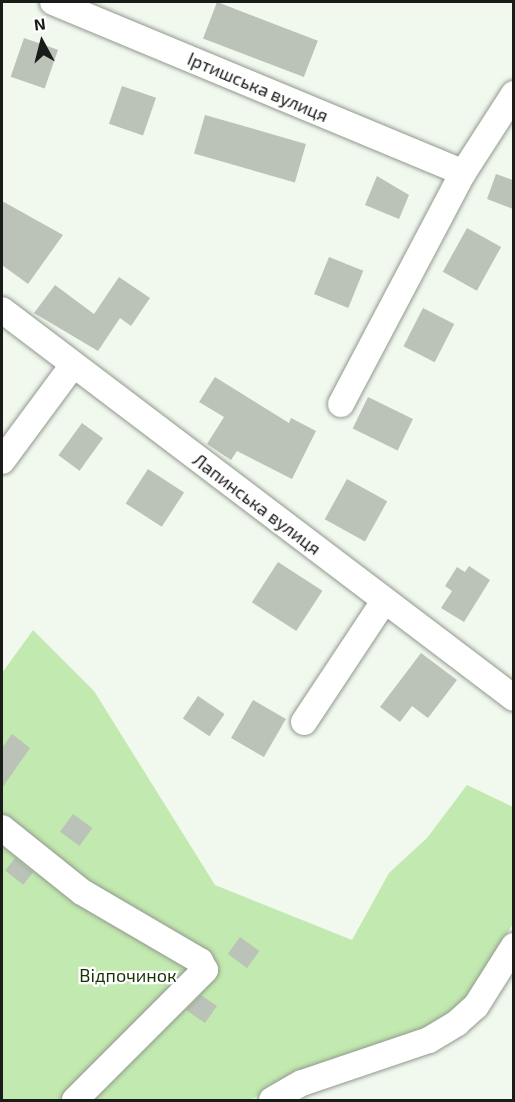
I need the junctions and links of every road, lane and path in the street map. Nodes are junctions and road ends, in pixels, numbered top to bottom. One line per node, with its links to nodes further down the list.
1 (53, 2): 3 (street, Іртишська вулиця)
2 (513, 94): 3 (street)
3 (463, 173): 6 (street)
4 (2, 310): 5 (street, Лапинська вулиця)
5 (73, 365): 7 (street); 8 (street, Лапинська вулиця)
6 (341, 404)
7 (2, 460)
8 (384, 601): 9 (street, Лапинська вулиця); 10 (street)
9 (513, 698)
10 (304, 722)
11 (2, 828): 13 (street)
12 (513, 946): 14 (street)
13 (75, 1101)
14 (272, 1101)

